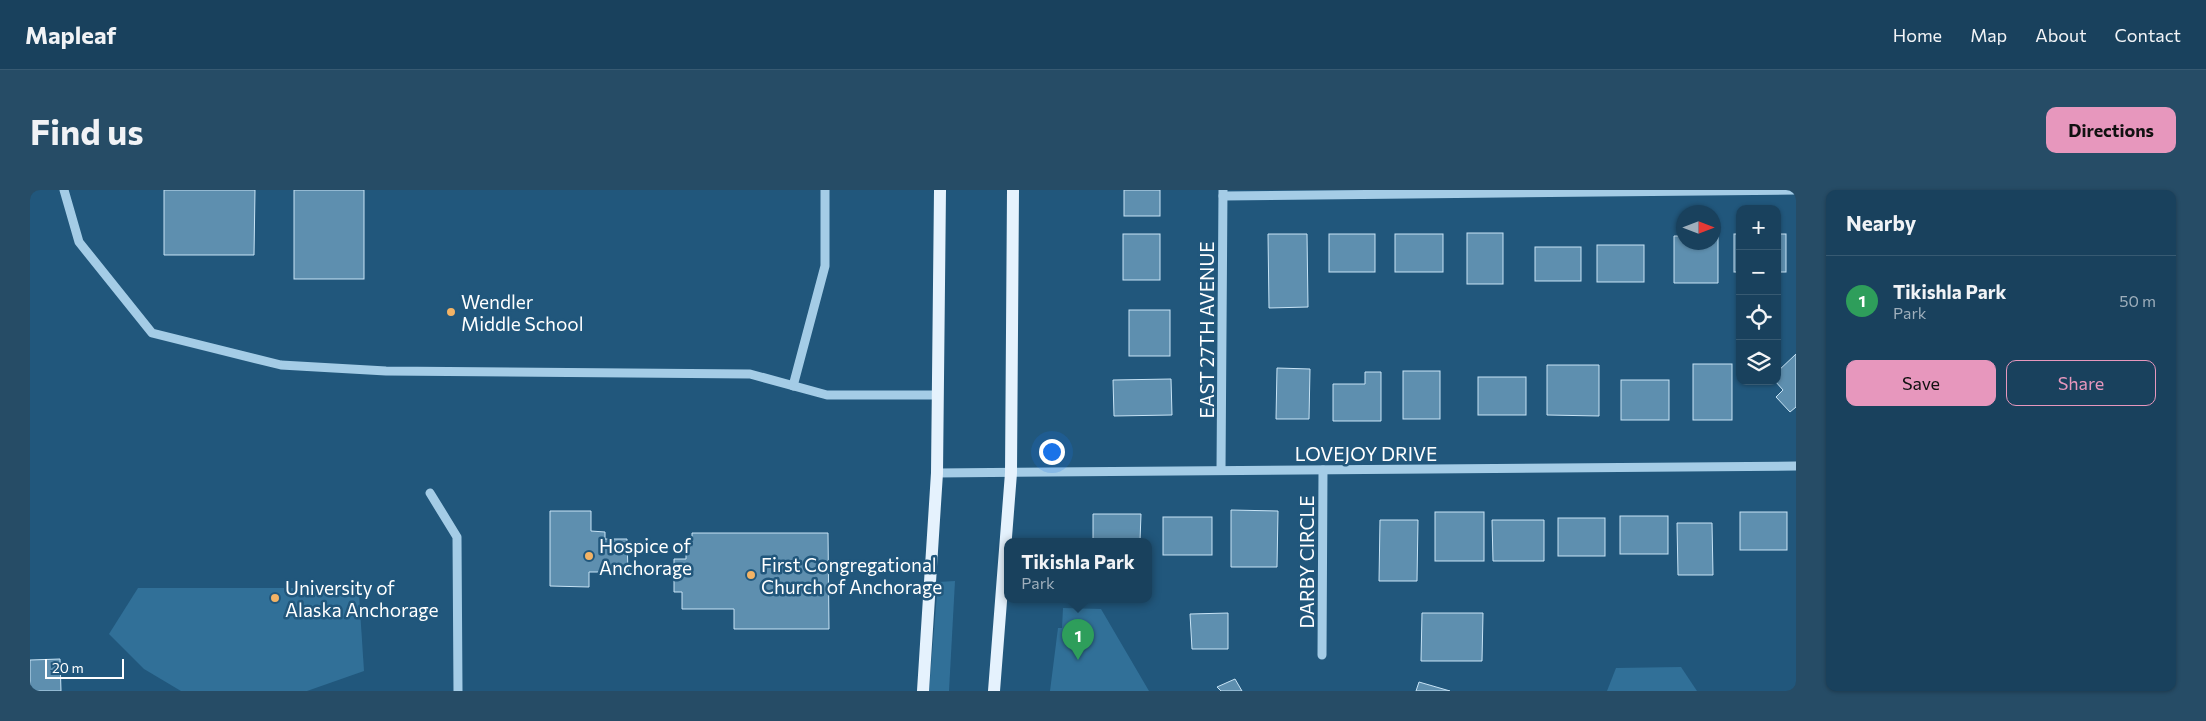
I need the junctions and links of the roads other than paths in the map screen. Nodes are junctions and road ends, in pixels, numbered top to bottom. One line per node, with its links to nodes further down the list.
1 (64, 190): 7 (street)
2 (824, 190): 7 (street)
3 (940, 190): 8 (main road)
4 (1013, 190): 13 (main road)
5 (1796, 190): 6 (street)
6 (1223, 193): 10 (street, EAST 27TH AVENUE)
7 (793, 386): 8 (street)
8 (938, 396): 12 (main road)
9 (1796, 466): 11 (street, LOVEJOY DRIVE)
10 (1221, 470): 11 (street, LOVEJOY DRIVE); 13 (street, LOVEJOY DRIVE)
11 (1323, 470): 17 (street, DARBY CIRCLE)
12 (937, 473): 13 (street, LOVEJOY DRIVE); 19 (main road)
13 (1011, 473): 15 (main road)
14 (430, 493): 18 (street)
15 (1006, 538)
16 (1004, 563): 20 (main road)
17 (1322, 655)
18 (458, 691)
19 (923, 691)
20 (994, 691)

